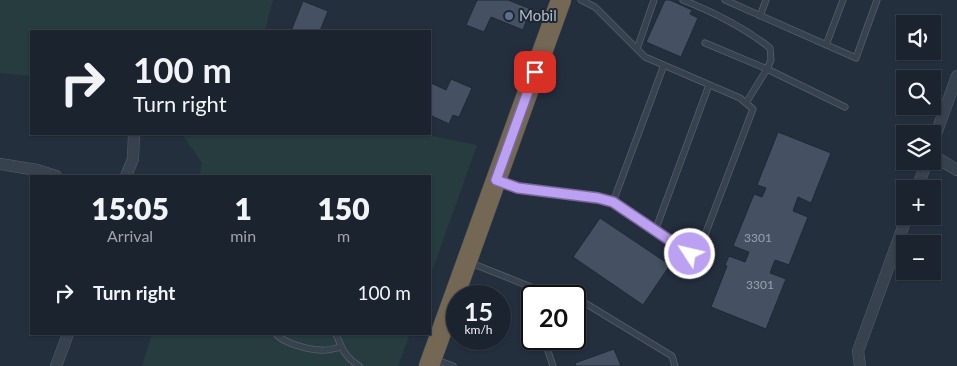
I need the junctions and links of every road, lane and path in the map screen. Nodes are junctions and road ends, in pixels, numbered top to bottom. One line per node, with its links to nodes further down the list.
1 (561, 0): 26 (highway)
2 (581, 0): 12 (lane)
3 (654, 0): 12 (lane)
4 (683, 0): 14 (lane)
5 (725, 0): 9 (lane)
6 (766, 0): 9 (lane)
7 (843, 0): 11 (lane)
8 (877, 0): 11 (lane)
9 (760, 16): 11 (lane)
10 (705, 43): 14 (lane)
11 (826, 45)
12 (637, 49): 13 (lane)
13 (664, 65): 16 (lane); 27 (lane)
14 (767, 69): 17 (lane); 18 (lane)
15 (957, 76): 19 (street)
16 (709, 85): 17 (lane); 29 (lane)
17 (746, 103): 29 (lane)
18 (846, 107)
19 (939, 125)
20 (134, 135): 25 (street)
21 (941, 160): 23 (street)
22 (0, 164): 24 (street)
23 (957, 170)
24 (53, 175)
25 (126, 175)
26 (496, 180): 27 (lane); 30 (highway)
27 (613, 202): 29 (lane)
28 (904, 225): 44 (street)
29 (655, 230)
30 (467, 261): 31 (lane); 38 (highway)
31 (526, 285)
32 (586, 303): 43 (lane)
33 (68, 335): 39 (street)
34 (277, 335): 36 (lane)
35 (336, 335): 36 (lane)
36 (341, 347): 40 (lane)
37 (548, 350): 42 (lane)
38 (430, 362): 41 (lane)
39 (56, 366)
40 (359, 366)
41 (454, 366)
42 (553, 366)
43 (675, 366)
44 (860, 366)

